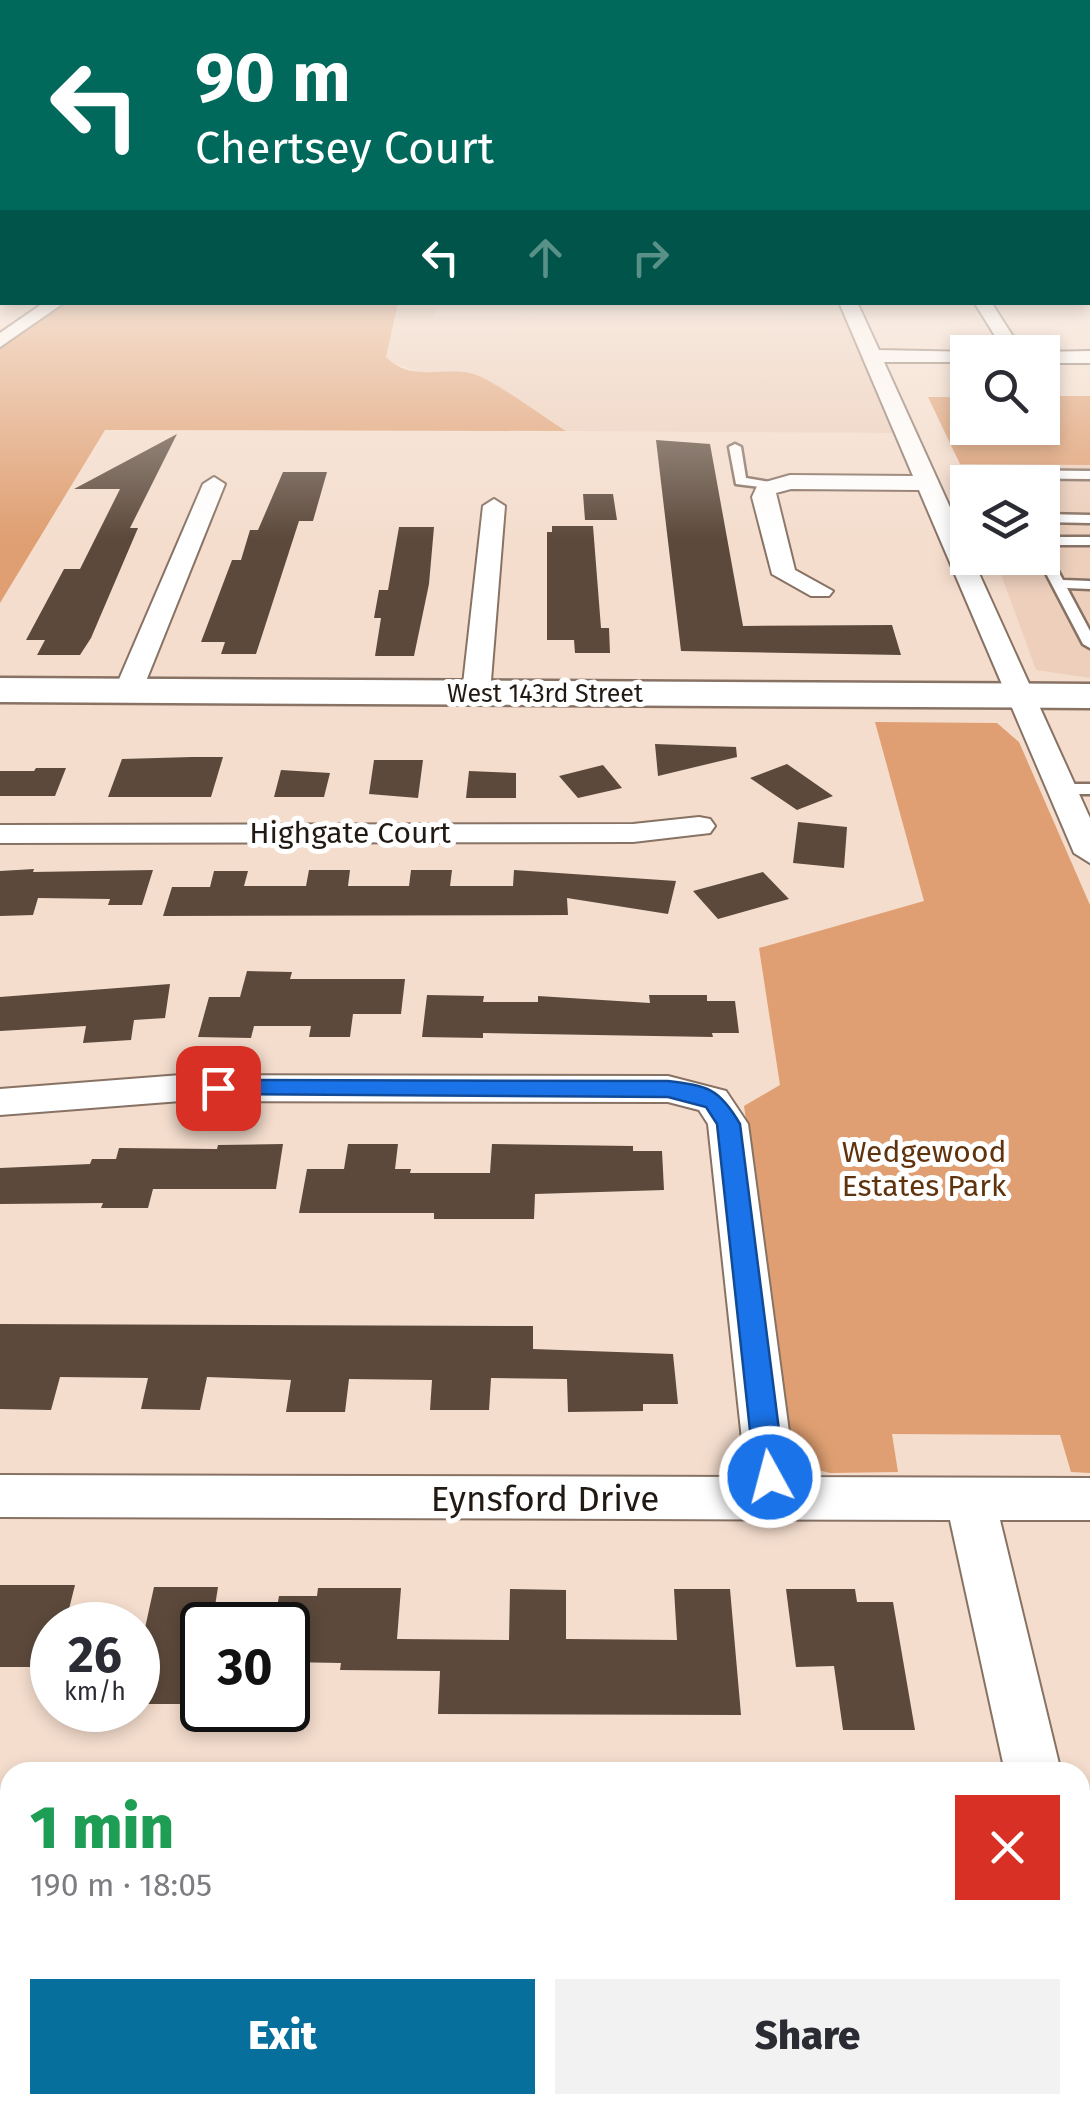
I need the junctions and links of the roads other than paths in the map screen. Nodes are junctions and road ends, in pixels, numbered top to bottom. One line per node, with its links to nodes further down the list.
1 (865, 342): 2 (street)
2 (871, 356): 3 (street); 9 (street)
3 (950, 356)
4 (1060, 357): 5 (street)
5 (1090, 357)
6 (735, 447): 11 (lane)
7 (1060, 475): 8 (lane)
8 (1090, 475)
9 (926, 483): 11 (street); 15 (street)
10 (214, 484): 25 (street)
11 (772, 486): 22 (street)
12 (494, 506): 26 (street)
13 (1060, 518): 14 (lane)
14 (1090, 519)
15 (950, 524)
16 (1060, 541): 17 (lane)
17 (1090, 541)
18 (972, 575): 27 (street)
19 (1054, 575): 20 (lane)
20 (1059, 584): 21 (lane); 23 (lane)
21 (1090, 585)
22 (820, 591)
23 (1090, 644)
24 (0, 690): 25 (main road, West 143rd Street)
25 (128, 691): 26 (main road, West 143rd Street)
26 (476, 692): 27 (main road, West 143rd Street)
27 (1018, 695): 28 (main road, West 143rd Street); 29 (street)
28 (1090, 696)
29 (1075, 789): 30 (street)
30 (1083, 824): 33 (street)
31 (699, 826): 32 (street, Highgate Court)
32 (0, 834)
33 (1090, 853)
34 (0, 1102): 38 (street)
35 (0, 1496): 38 (street, Eynsford Drive)
36 (970, 1498): 37 (street, Eynsford Drive); 38 (street, Eynsford Drive); 39 (street)
37 (1090, 1499)
38 (773, 1500)
39 (1031, 1762)

